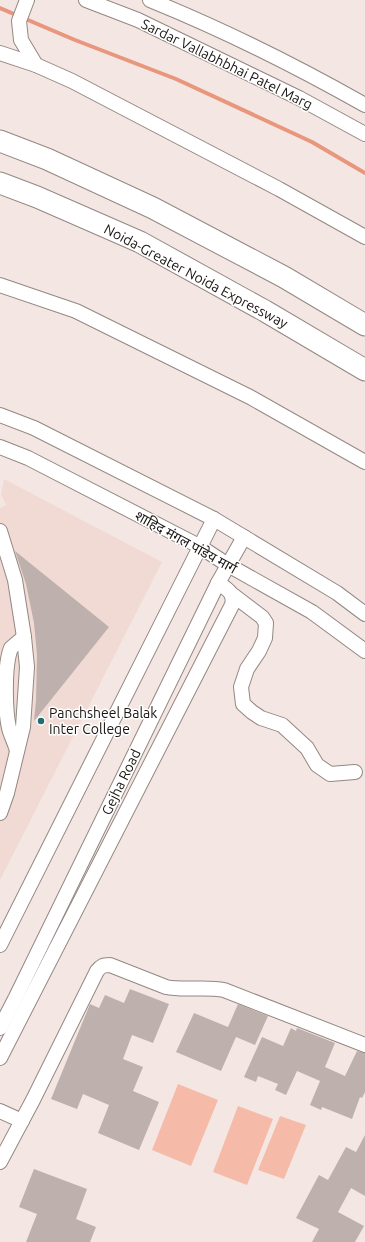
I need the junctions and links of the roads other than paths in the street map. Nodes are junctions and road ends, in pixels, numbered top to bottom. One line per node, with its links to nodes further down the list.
1 (86, 0): 7 (street, Sardar Vallabhbhai Patel Marg)
2 (150, 0): 6 (street, Sardar Vallabhbhai Patel Marg)
3 (26, 1): 5 (street)
4 (3, 56): 5 (street)
5 (36, 65): 10 (street)
6 (365, 105)
7 (365, 134)
8 (0, 142): 12 (highway)
9 (0, 183): 13 (highway, Noida-Greater Noida Expressway)
10 (365, 237)
11 (0, 285): 16 (street)
12 (365, 325)
13 (365, 370)
14 (0, 415): 17 (street)
15 (0, 447): 20 (street, शाहिद मंगल पांडेय मार्ग)
16 (365, 462)
17 (214, 519): 19 (street); 20 (street)
18 (0, 531): 25 (street)
19 (244, 537): 21 (street, Gejha Road); 24 (street)
20 (199, 546): 21 (street, शाहिद मंगल पांडेय मार्ग); 33 (street)
21 (228, 565): 22 (street, Gejha Road); 26 (street, शाहिद मंगल पांडेय मार्ग)
22 (218, 583): 23 (street); 31 (street, Gejha Road)
23 (233, 595): 29 (street); 32 (street)
24 (365, 614)
25 (24, 637): 27 (street); 27 (street)
26 (365, 651)
27 (16, 758): 28 (street); 30 (street)
28 (0, 771)
29 (355, 772)
30 (0, 814)
31 (92, 842): 32 (street); 34 (street, Gejha Road)
32 (106, 850): 36 (street)
33 (0, 945)
34 (0, 1028)
35 (365, 1045): 38 (street)
36 (0, 1058)
37 (0, 1111): 38 (street)
38 (22, 1121): 39 (street)
39 (5, 1140): 40 (street)
40 (0, 1162)

